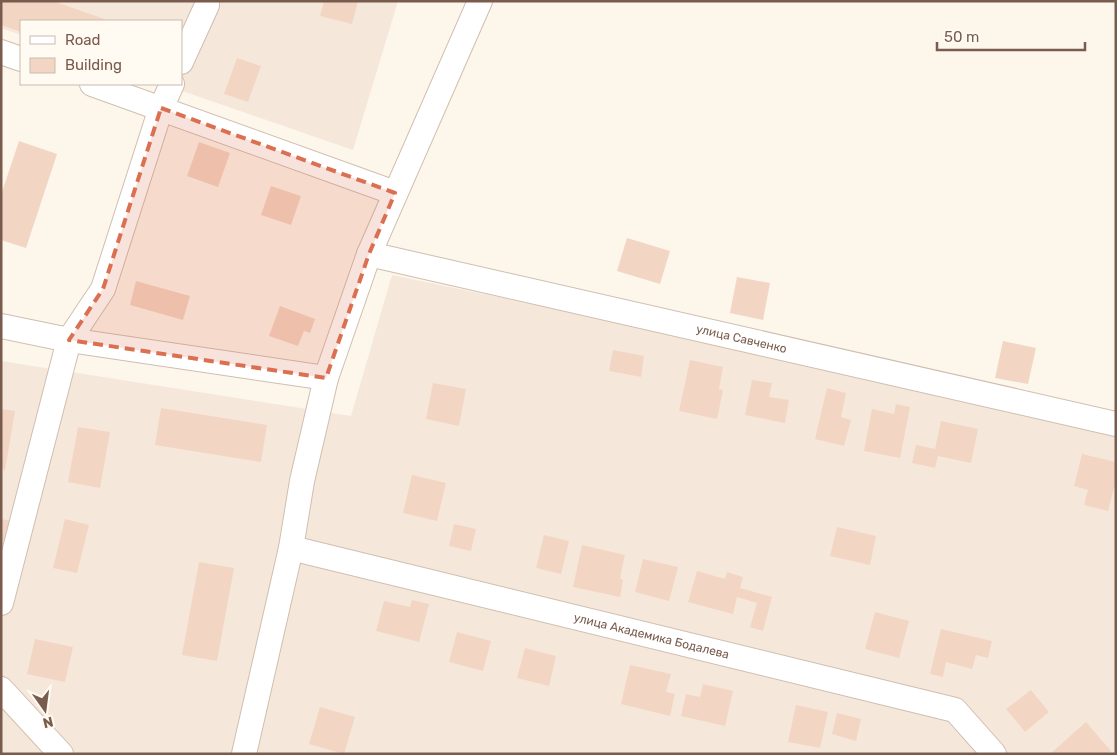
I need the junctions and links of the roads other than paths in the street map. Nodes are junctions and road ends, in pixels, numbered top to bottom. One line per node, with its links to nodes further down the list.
1 (207, 1): 5 (street)
2 (480, 1): 9 (street)
3 (1, 52): 4 (street)
4 (20, 59)
5 (182, 60)
6 (95, 85): 8 (street)
7 (172, 85): 8 (street)
8 (161, 108): 9 (street); 12 (street)
9 (395, 193): 10 (street)
10 (369, 254): 13 (street); 14 (street, улица Савченко)
11 (1, 326): 12 (street)
12 (69, 340): 13 (street); 16 (street)
13 (326, 378): 15 (street)
14 (1116, 424)
15 (291, 548): 19 (street); 20 (street, улица Академика Бодалева)
16 (1, 603)
17 (1, 689): 18 (street)
18 (61, 754)
19 (244, 754)
20 (994, 754)

